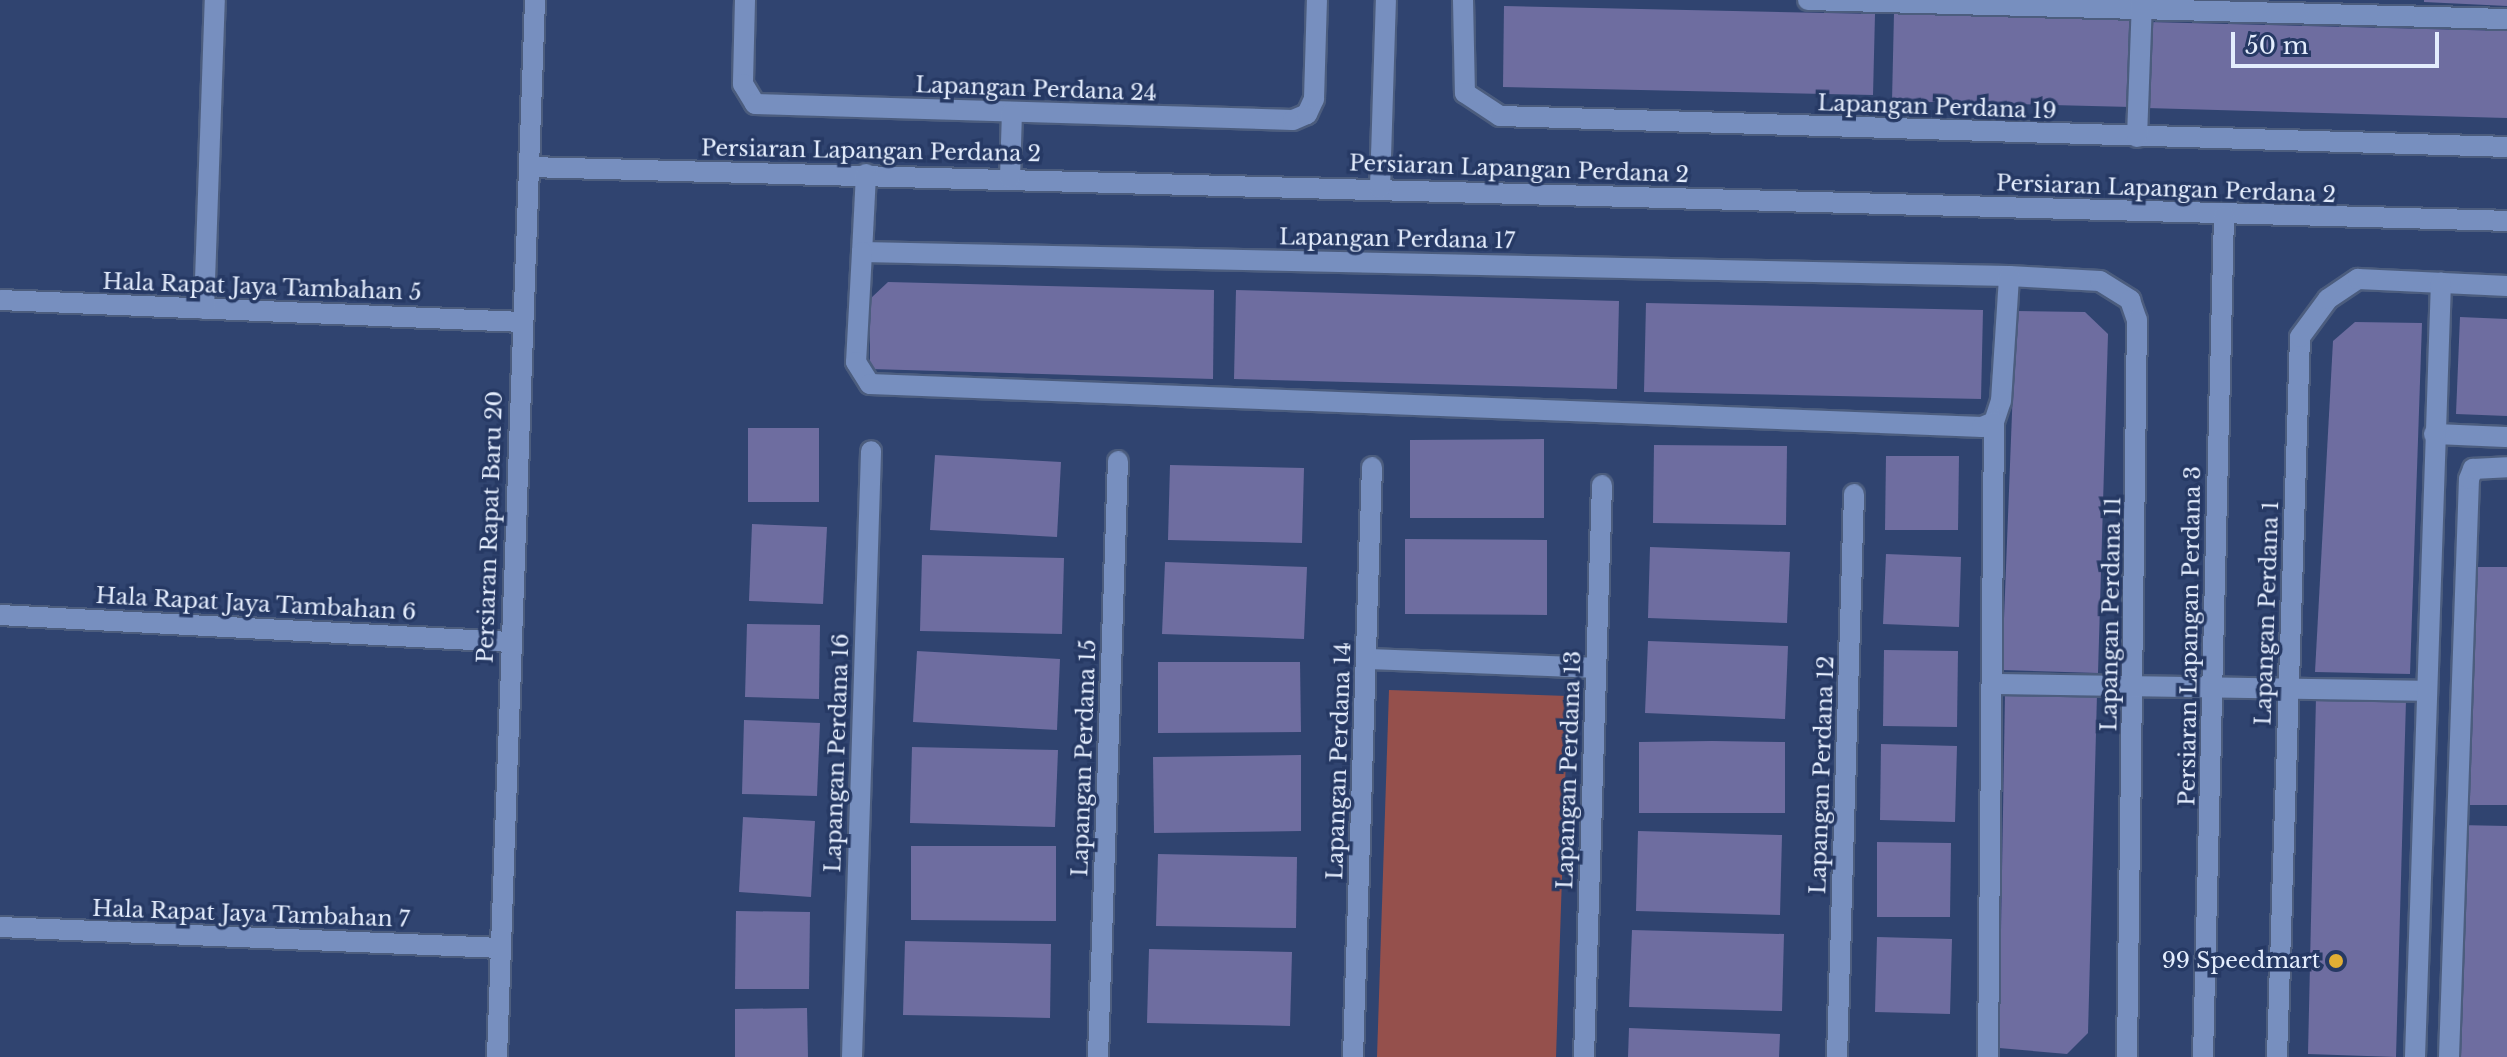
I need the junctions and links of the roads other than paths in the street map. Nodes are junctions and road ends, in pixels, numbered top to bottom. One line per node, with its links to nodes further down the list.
1 (215, 0): 24 (street)
2 (535, 0): 13 (street, Persiaran Rapat Baru 20)
3 (745, 0): 10 (street, Lapangan Perdana 24)
4 (1317, 0): 10 (street, Lapangan Perdana 24)
5 (1386, 0): 16 (street)
6 (1463, 0): 11 (street, Lapangan Perdana 19)
7 (1808, 0): 8 (street)
8 (2142, 4): 9 (street); 11 (street)
9 (2507, 19)
10 (1012, 112): 15 (street)
11 (2137, 137): 12 (street, Lapangan Perdana 19)
12 (2507, 147)
13 (529, 167): 14 (street, Persiaran Lapangan Perdana 2); 25 (street, Persiaran Rapat Baru 20)
14 (866, 174): 15 (street, Persiaran Lapangan Perdana 2); 19 (street)
15 (1010, 178): 16 (street, Persiaran Lapangan Perdana 2)
16 (1380, 188): 17 (street, Persiaran Lapangan Perdana 2)
17 (2224, 216): 18 (street, Persiaran Lapangan Perdana 2); 40 (street, Persiaran Lapangan Perdana 3)
18 (2507, 221)
19 (862, 252): 20 (street, Lapangan Perdana 17); 26 (street)
20 (2009, 276): 26 (street); 41 (street, Lapangan Perdana 11)
21 (2441, 282): 22 (street, Lapangan Perdana 1); 27 (street); 42 (street, Lapangan Perdana 1)
22 (2507, 286)
23 (0, 300): 24 (street, Hala Rapat Jaya Tambahan 5)
24 (204, 309): 25 (street, Hala Rapat Jaya Tambahan 5)
25 (523, 322): 36 (street, Persiaran Rapat Baru 20)
26 (1994, 422): 39 (street)
27 (2434, 434): 28 (street); 43 (street)
28 (2507, 437)
29 (871, 451): 47 (street, Lapangan Perdana 16)
30 (1118, 461): 48 (street, Lapangan Perdana 15)
31 (1372, 467): 37 (street, Lapangan Perdana 14)
32 (2507, 467): 57 (street)
33 (1602, 485): 38 (street, Lapangan Perdana 13)
34 (1854, 494): 51 (street, Lapangan Perdana 12)
35 (0, 615): 36 (street, Hala Rapat Jaya Tambahan 6)
36 (510, 642): 45 (street, Persiaran Rapat Baru 20)
37 (1366, 659): 38 (street); 49 (street, Lapangan Perdana 14)
38 (1596, 668): 50 (street, Lapangan Perdana 13)
39 (1992, 684): 41 (street); 52 (street)
40 (2214, 685): 41 (street); 42 (street); 54 (street, Persiaran Lapangan Perdana 3)
41 (2135, 686): 53 (street, Lapangan Perdana 11)
42 (2288, 688): 43 (street); 55 (street, Lapangan Perdana 1)
43 (2427, 691): 56 (street)
44 (0, 927): 45 (street, Hala Rapat Jaya Tambahan 7)
45 (499, 948): 46 (street, Persiaran Rapat Baru 20)
46 (497, 1057)
47 (852, 1057)
48 (1098, 1057)
49 (1353, 1057)
50 (1584, 1057)
51 (1837, 1057)
52 (1988, 1057)
53 (2127, 1057)
54 (2203, 1057)
55 (2277, 1057)
56 (2415, 1057)
57 (2449, 1057)

